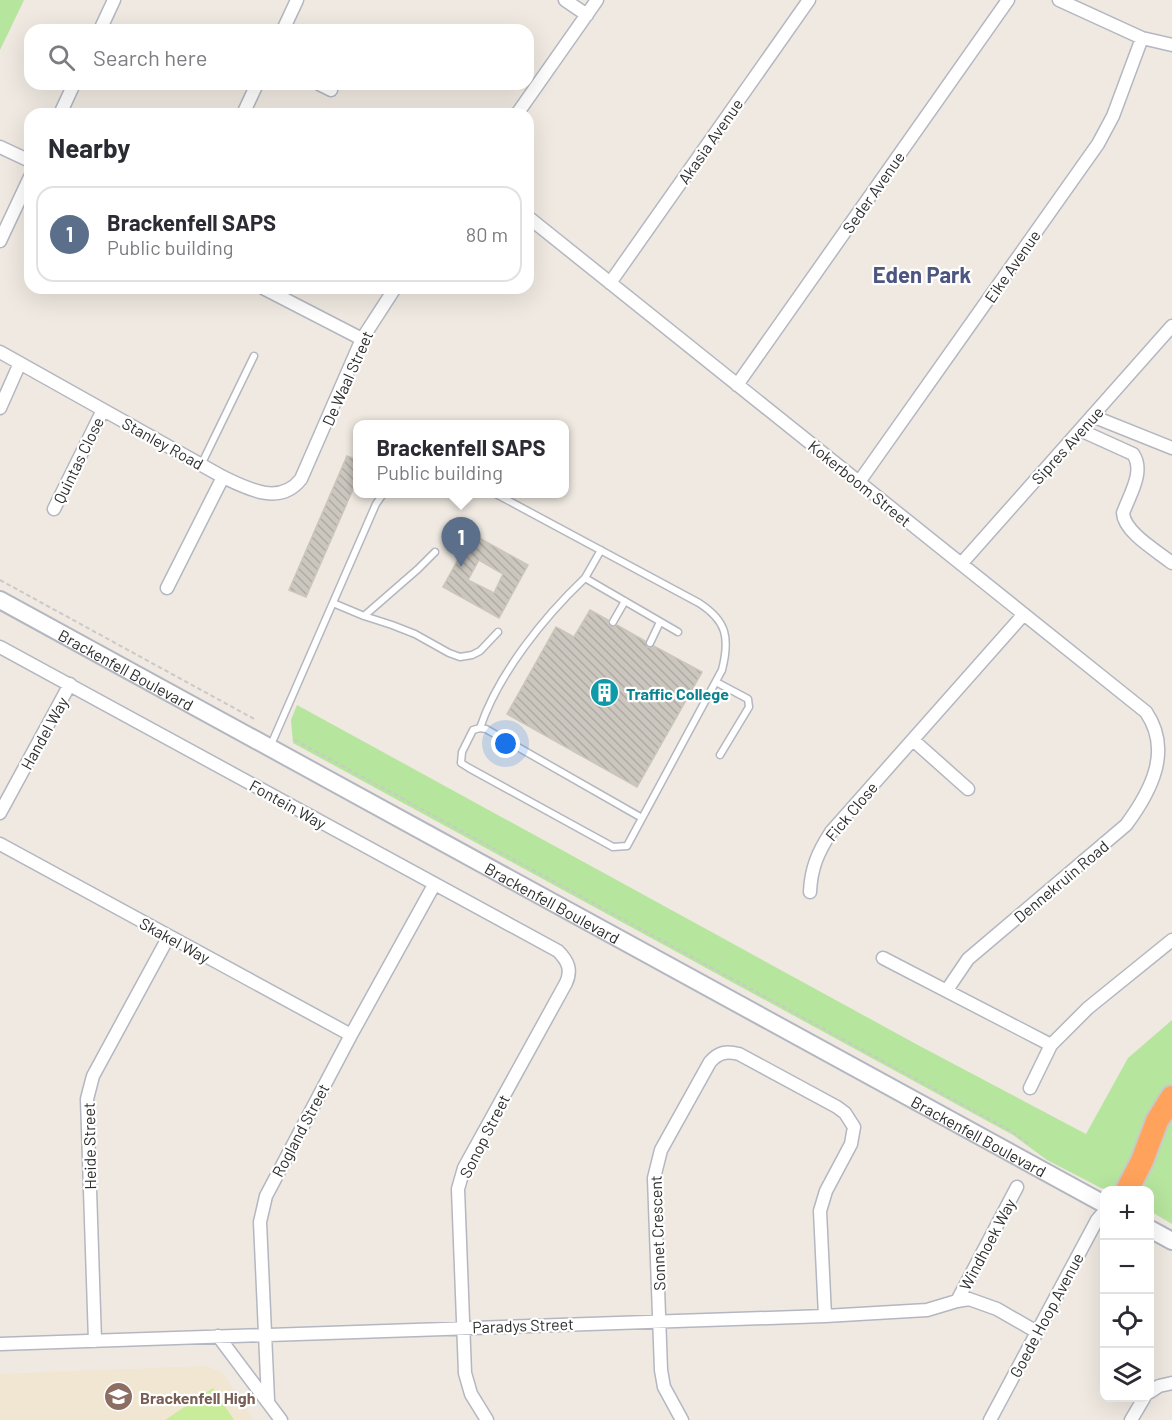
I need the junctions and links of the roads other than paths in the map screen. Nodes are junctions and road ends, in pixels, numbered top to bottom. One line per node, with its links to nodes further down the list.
1 (114, 0): 9 (street)
2 (297, 0): 10 (street)
3 (565, 0): 8 (street)
4 (597, 0): 8 (street)
5 (810, 0): 23 (street, Akasia Avenue)
6 (1008, 0): 31 (street, Seder Avenue)
7 (1059, 0): 11 (street)
8 (587, 15): 17 (street)
9 (103, 24)
10 (286, 24)
11 (1142, 38): 12 (street); 40 (street, Eike Avenue)
12 (1172, 45)
13 (71, 90): 15 (street)
14 (254, 90): 16 (street)
15 (63, 108)
16 (246, 108)
17 (522, 108)
18 (0, 147): 19 (street)
19 (24, 158)
20 (24, 190): 22 (street)
21 (534, 222): 23 (street, Kokerboom Street)
22 (0, 241)
23 (610, 283): 31 (street, Kokerboom Street)
24 (275, 294): 27 (street)
25 (391, 294): 27 (street, De Waal Street)
26 (1172, 326): 34 (street, Sipres Avenue)
27 (362, 339): 38 (street, De Waal Street)
28 (0, 352): 30 (street, Stanley Road)
29 (254, 356): 37 (lane)
30 (20, 363): 32 (street); 33 (street, Stanley Road)
31 (737, 385): 40 (street, Kokerboom Street)
32 (0, 408)
33 (103, 410): 37 (street, Stanley Road); 43 (street, Quintas Close)
34 (1092, 416): 35 (street, Sipres Avenue); 36 (street)
35 (1080, 430): 46 (street); 47 (street, Sipres Avenue)
36 (1172, 448)
37 (201, 465): 39 (street, Stanley Road)
38 (305, 472): 39 (street, Stanley Road)
39 (223, 477): 49 (street)
40 (859, 482): 47 (street, Kokerboom Street)
41 (380, 498): 52 (lane)
42 (503, 498): 44 (lane)
43 (54, 509)
44 (600, 550): 48 (lane); 61 (lane)
45 (435, 552): 54 (lane)
46 (1172, 563)
47 (961, 564): 53 (street, Kokerboom Street)
48 (585, 578): 51 (lane); 63 (lane)
49 (167, 588)
50 (0, 600): 65 (street, Brackenfell Boulevard)
51 (625, 601): 55 (lane); 56 (lane)
52 (333, 603): 54 (lane); 65 (lane)
53 (1024, 614): 64 (street, Fick Close); 67 (street, Kokerboom Street)
54 (364, 616): 57 (lane)
55 (613, 622)
56 (660, 622): 58 (lane); 59 (lane)
57 (498, 632)
58 (678, 632)
59 (650, 643)
60 (0, 647): 62 (street, Fontein Way)
61 (716, 682): 66 (lane); 70 (lane)
62 (70, 684): 69 (street, Handel Way); 72 (street, Fontein Way)
63 (480, 728): 70 (lane); 70 (lane)
64 (913, 740): 68 (street); 73 (street, Fick Close)
65 (269, 749): 85 (street, Brackenfell Boulevard)
66 (720, 756)
67 (1167, 766): 78 (street, Dennekruin Road)
68 (968, 789)
69 (0, 813)
70 (642, 818)
71 (0, 844): 74 (street, Skakel Way)
72 (434, 885): 77 (street, Fontein Way); 79 (street, Rogland Street)
73 (810, 892)
74 (170, 936): 79 (street, Skakel Way); 96 (street, Heide Street)
75 (1172, 939): 80 (street)
76 (883, 958): 78 (street)
77 (569, 968): 92 (street, Sonop Street)
78 (947, 990): 80 (street)
79 (351, 1035): 94 (street, Rogland Street)
80 (1051, 1045): 81 (street)
81 (1030, 1088)
82 (1172, 1097): 83 (highway)
83 (1130, 1186)
84 (1017, 1187): 89 (street, Windhoek Way)
85 (1100, 1202)
86 (1100, 1217): 93 (street, Goede Hoop Avenue)
87 (1154, 1231): 88 (street)
88 (1172, 1241)
89 (957, 1300): 90 (street, Paradys Street); 93 (street, Paradys Street)
90 (825, 1316): 91 (street, Paradys Street); 91 (street, Sonnet Crescent)
91 (660, 1320): 92 (street, Paradys Street); 104 (street, Sonnet Crescent)
92 (463, 1328): 94 (street, Paradys Street); 103 (street, Sonop Street)
93 (1037, 1332): 105 (street, Goede Hoop Avenue)
94 (267, 1335): 95 (street, Paradys Street); 100 (street, Rogland Street)
95 (218, 1336): 96 (street, Paradys Street); 100 (street)
96 (95, 1341): 97 (street, Paradys Street)
97 (0, 1344)
98 (1172, 1383): 99 (street)
99 (1154, 1389)
100 (268, 1400): 102 (street)
101 (1142, 1402): 106 (street)
102 (281, 1420)
103 (487, 1420)
104 (682, 1420)
105 (990, 1420)
106 (1131, 1420)

